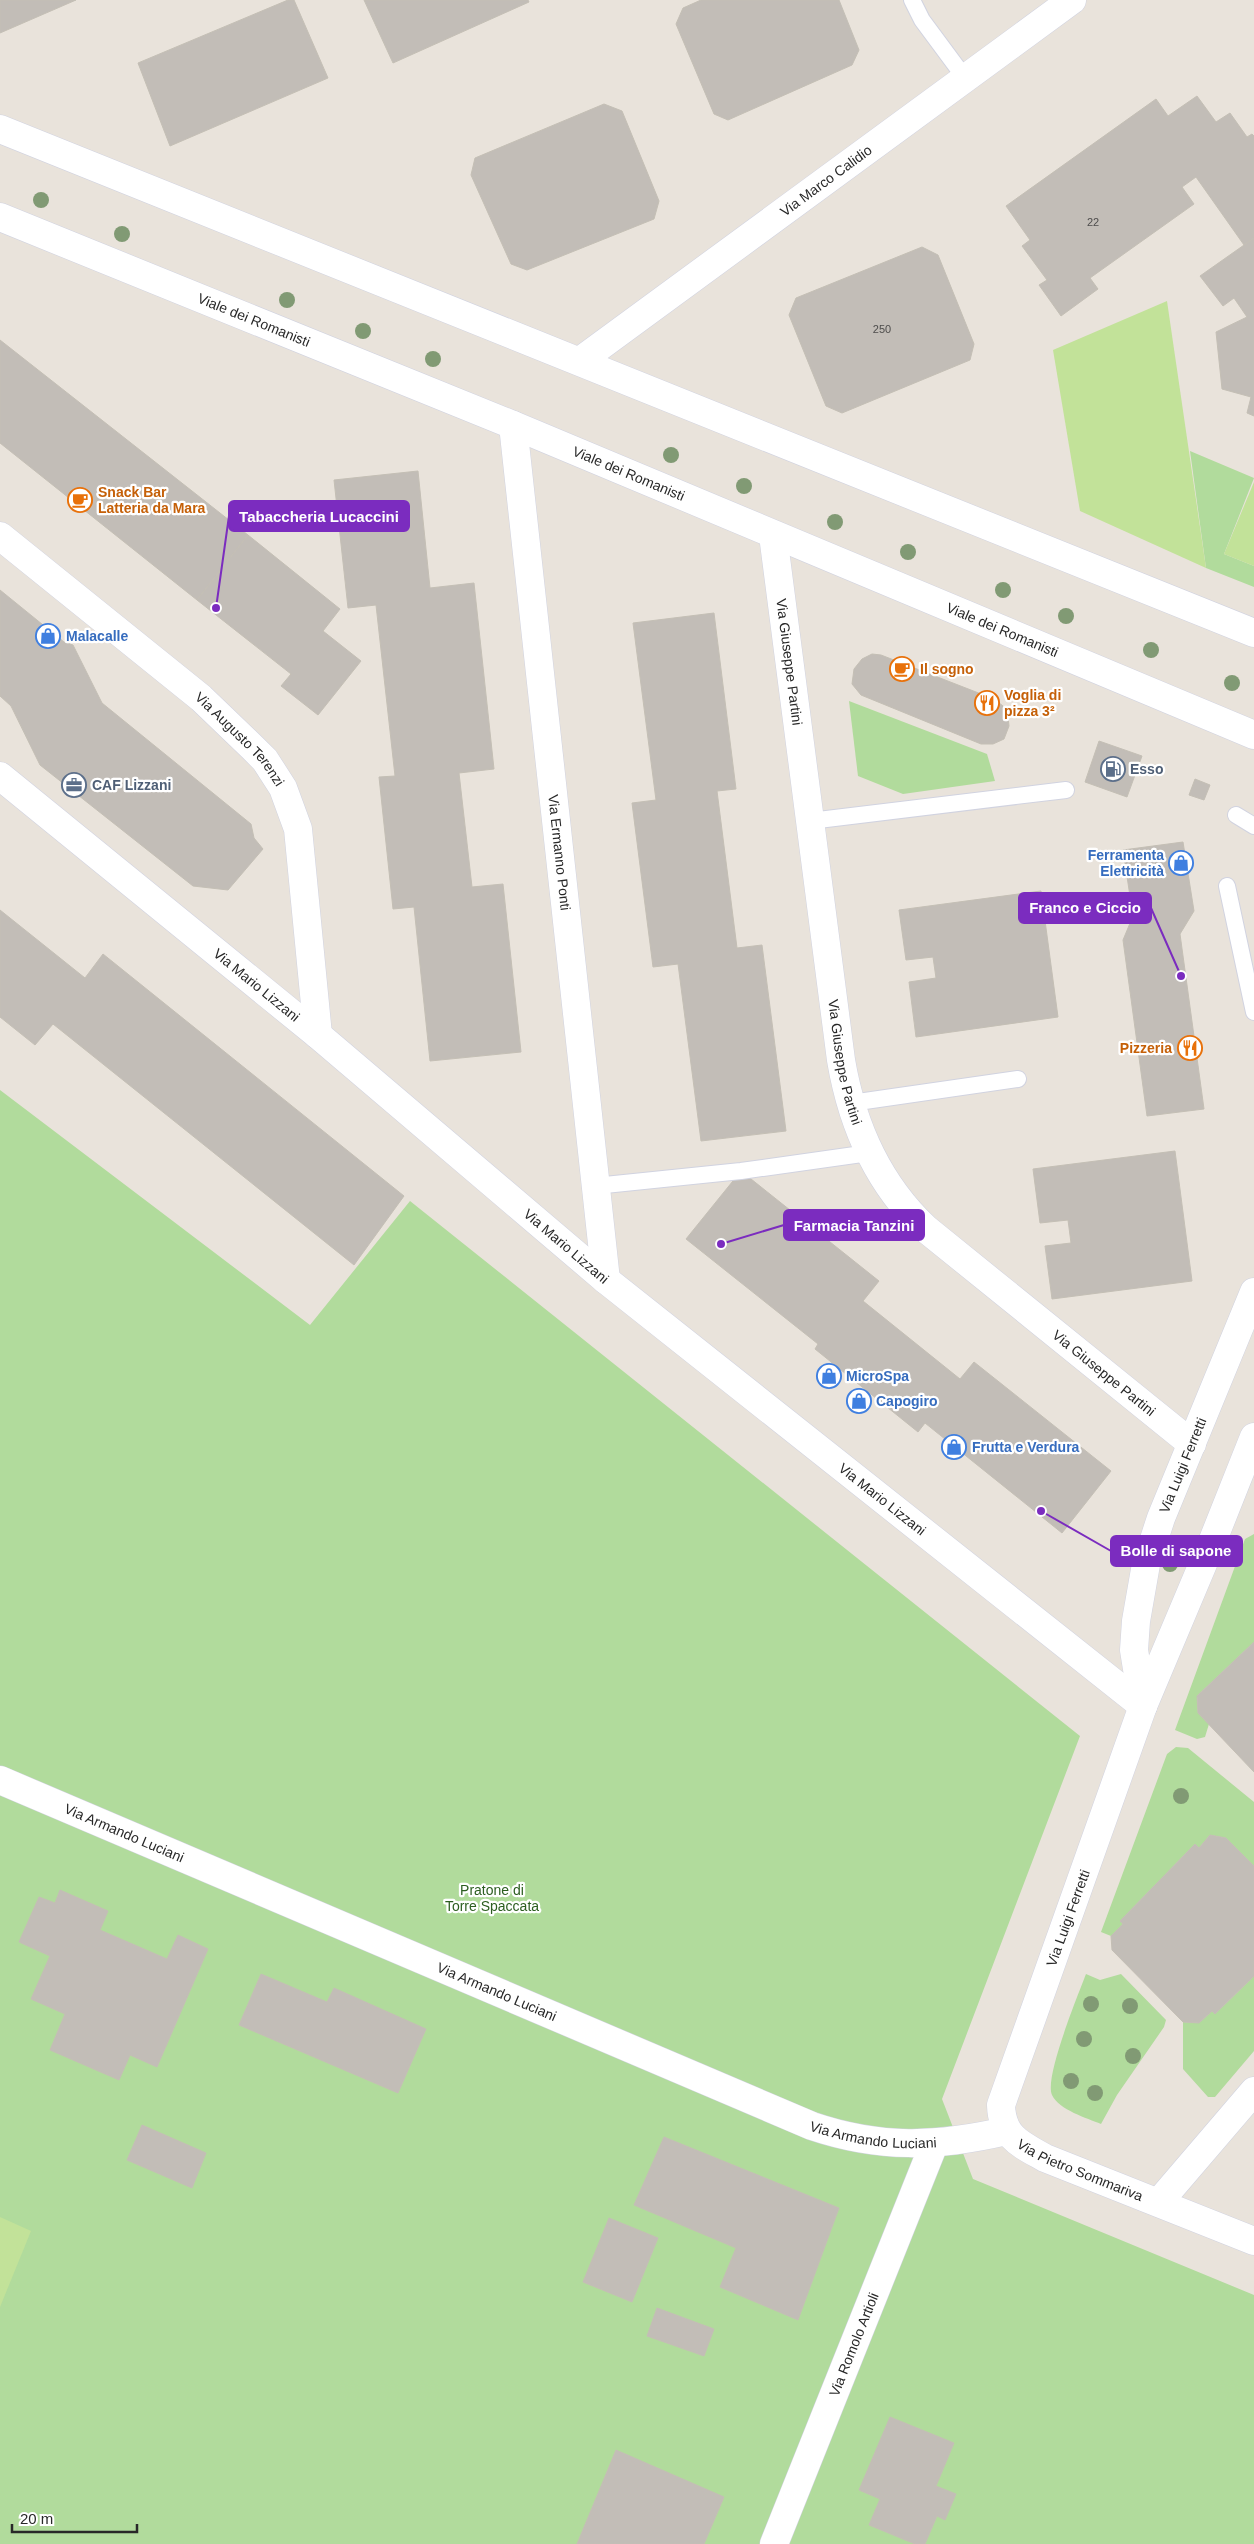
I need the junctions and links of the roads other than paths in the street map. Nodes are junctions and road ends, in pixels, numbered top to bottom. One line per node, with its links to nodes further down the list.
1 (912, 0): 3 (lane)
2 (1072, 0): 3 (street, Via Marco Calidio)
3 (965, 78): 6 (street, Via Marco Calidio)
4 (0, 129): 6 (street)
5 (0, 217): 7 (street, Viale dei Romanisti)
6 (580, 360): 10 (street)
7 (513, 425): 8 (street, Viale dei Romanisti); 23 (street, Via Ermanno Ponti)
8 (774, 535): 11 (street, Viale dei Romanisti); 15 (street, Via Giuseppe Partini)
9 (0, 536): 19 (street, Via Augusto Terenzi)
10 (1254, 633)
11 (1254, 735)
12 (0, 776): 19 (street, Via Mario Lizzani)
13 (1066, 790): 15 (lane)
14 (1236, 815): 16 (lane)
15 (810, 821): 21 (street, Via Giuseppe Partini)
16 (1254, 826)
17 (1226, 886): 18 (lane)
18 (1254, 1012)
19 (318, 1034): 24 (street, Via Mario Lizzani)
20 (1018, 1079): 21 (lane)
21 (851, 1103): 22 (street, Via Giuseppe Partini)
22 (869, 1153): 23 (lane); 27 (street, Via Giuseppe Partini)
23 (595, 1186): 24 (street, Via Ermanno Ponti)
24 (606, 1280): 28 (street, Via Mario Lizzani)
25 (1254, 1292): 27 (street, Via Luigi Ferretti)
26 (1254, 1437): 28 (street, Via Luigi Ferretti)
27 (1192, 1444): 28 (street, Via Luigi Ferretti)
28 (1143, 1706): 31 (street, Via Luigi Ferretti)
29 (0, 1780): 32 (street, Via Armando Luciani)
30 (1254, 2091): 33 (street, Via Pietro Sommariva)
31 (1006, 2132): 32 (street, Via Armando Luciani); 33 (street, Via Pietro Sommariva)
32 (934, 2144): 35 (street, Via Romolo Artioli)
33 (1159, 2202): 34 (street, Via Pietro Sommariva)
34 (1254, 2241)
35 (774, 2544)

